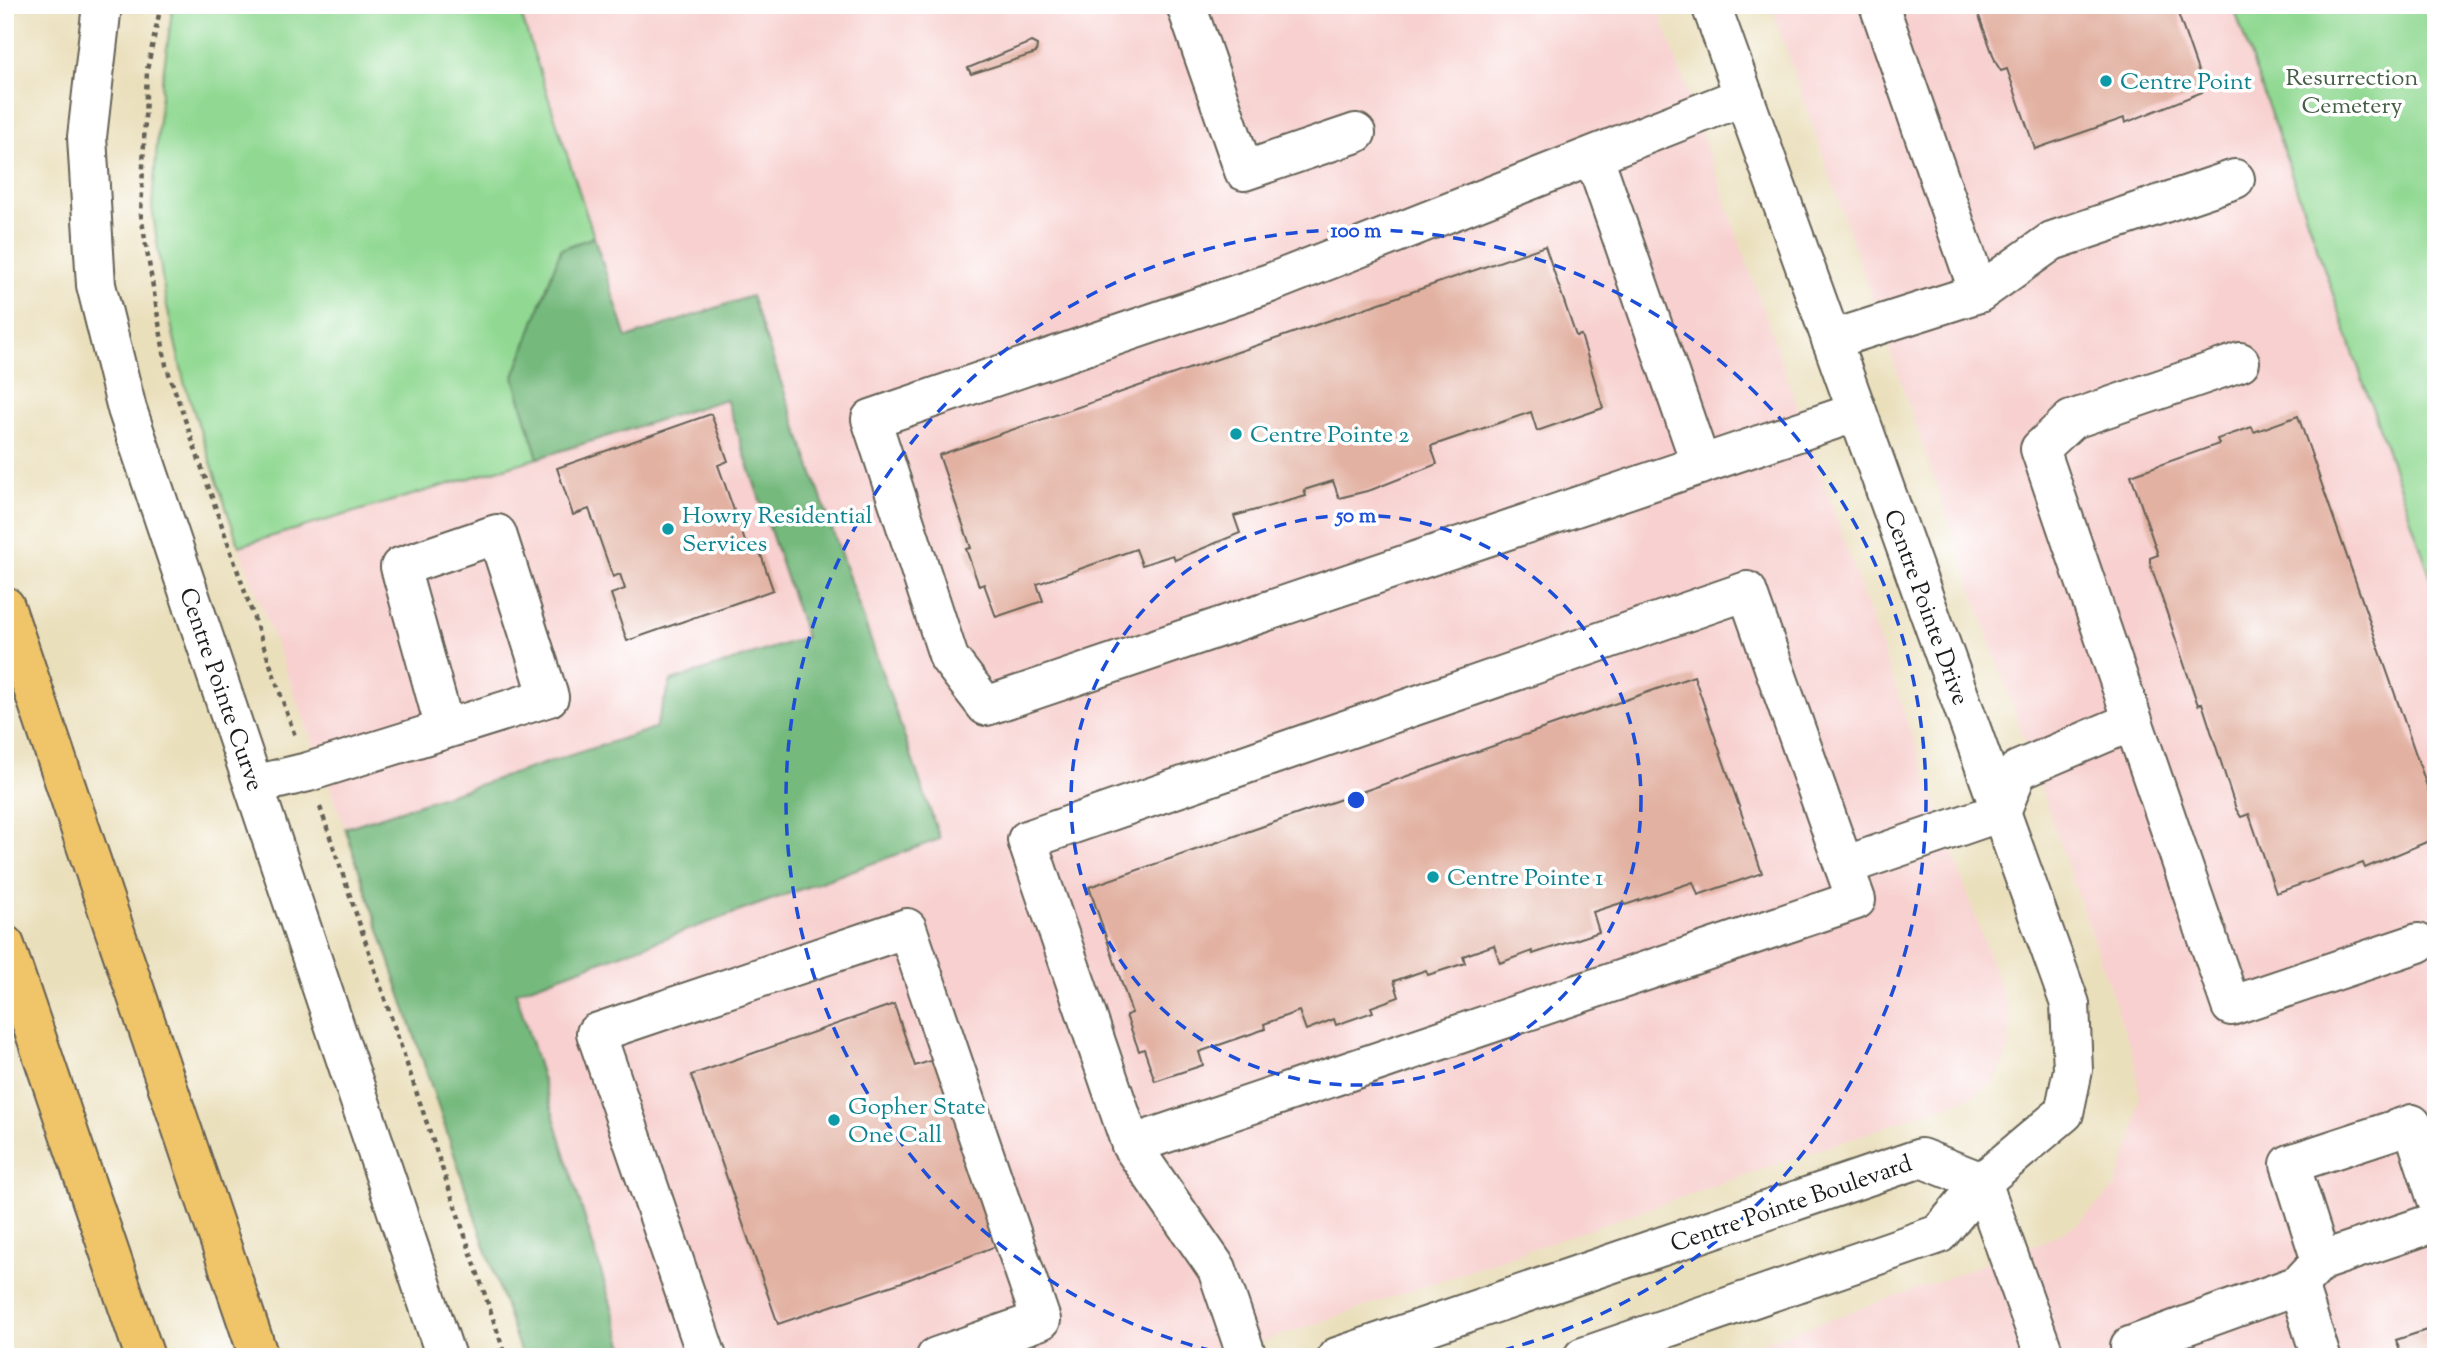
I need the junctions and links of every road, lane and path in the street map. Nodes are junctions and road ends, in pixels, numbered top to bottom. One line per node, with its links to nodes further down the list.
1 (102, 5): 19 (street, Centre Pointe Curve)
2 (161, 5): 18 (path)
3 (1186, 5): 7 (street)
4 (1711, 5): 6 (street, Centre Pointe Drive)
5 (1879, 5): 10 (street)
6 (1744, 96): 8 (street); 11 (street, Centre Pointe Drive)
7 (1356, 133)
8 (1594, 156): 14 (street); 14 (street)
9 (2235, 179): 10 (street)
10 (1979, 293): 11 (street)
11 (1831, 340): 13 (street, Centre Pointe Drive)
12 (2240, 362): 16 (street)
13 (1857, 412): 14 (street); 20 (street, Centre Pointe Drive)
14 (1701, 465)
15 (5, 606): 30 (highway)
16 (2133, 721): 20 (street); 22 (street)
17 (445, 729): 17 (street); 18 (street)
18 (308, 772): 19 (street); 32 (path)
19 (254, 785): 31 (street, Centre Pointe Curve)
20 (2001, 812): 21 (street); 25 (street, Centre Pointe Drive)
21 (1844, 866): 24 (street); 24 (street)
22 (2418, 943)
23 (5, 945): 29 (highway)
24 (1131, 1145): 35 (street)
25 (1982, 1182): 36 (street, Centre Pointe Boulevard); 37 (street); 38 (street)
26 (2436, 1197): 28 (street)
27 (2436, 1222): 28 (street)
28 (2309, 1273): 39 (street); 40 (street)
29 (145, 1357)
30 (259, 1357)
31 (446, 1357)
32 (506, 1357)
33 (707, 1357): 34 (street)
34 (936, 1357)
35 (1247, 1357)
36 (1337, 1357)
37 (1583, 1357)
38 (2045, 1357)
39 (2133, 1357)
40 (2321, 1357)

